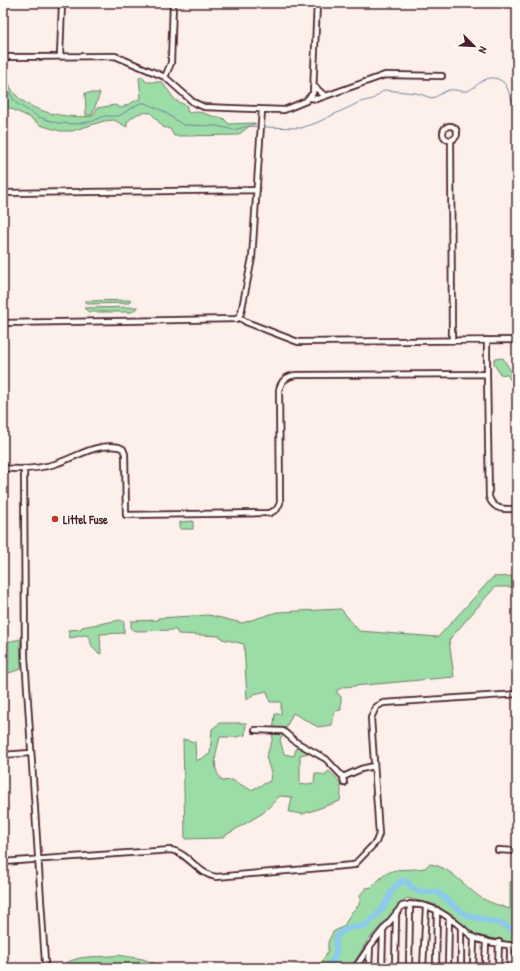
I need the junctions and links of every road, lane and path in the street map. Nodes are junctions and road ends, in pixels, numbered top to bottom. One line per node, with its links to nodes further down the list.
1 (62, 3): 4 (street)
2 (173, 3): 7 (street)
3 (317, 3): 8 (street)
4 (60, 56): 5 (street); 7 (street)
5 (3, 57)
6 (442, 76): 9 (street)
7 (165, 77): 11 (street)
8 (315, 87): 9 (street); 10 (street)
9 (325, 96): 10 (street)
10 (311, 98): 11 (street)
11 (262, 110): 13 (street)
12 (450, 140): 17 (street)
13 (257, 190): 14 (street); 15 (street)
14 (3, 193)
15 (239, 317): 16 (street); 17 (street)
16 (3, 323)
17 (452, 340): 18 (street)
18 (487, 340): 19 (street); 20 (street)
19 (517, 340)
20 (487, 374): 22 (street); 23 (street)
21 (3, 468): 22 (street)
22 (24, 469): 26 (street)
23 (517, 509)
24 (517, 694): 28 (street)
25 (255, 730): 29 (street)
26 (30, 753): 27 (street); 33 (street)
27 (3, 755)
28 (374, 766): 29 (street); 33 (street)
29 (343, 777): 30 (street)
30 (344, 783)
31 (498, 850): 32 (street)
32 (517, 851)
33 (38, 860): 34 (street); 48 (street)
34 (3, 862)
35 (410, 904): 36 (street); 38 (street); 53 (street)
36 (426, 906): 37 (street); 54 (street)
37 (437, 910): 39 (street); 55 (street)
38 (396, 914): 41 (street); 52 (street)
39 (450, 917): 40 (street); 56 (street)
40 (461, 927): 42 (street); 57 (street)
41 (383, 930): 46 (street); 51 (street)
42 (474, 938): 43 (street); 58 (street)
43 (486, 941): 44 (street); 59 (street)
44 (499, 942): 45 (street); 60 (street)
45 (510, 945): 47 (street); 61 (street)
46 (370, 946): 49 (street); 50 (street)
47 (517, 947)
48 (45, 962)
49 (356, 968)
50 (369, 968)
51 (382, 968)
52 (395, 968)
53 (409, 968)
54 (423, 968)
55 (436, 968)
56 (448, 968)
57 (461, 968)
58 (473, 968)
59 (485, 968)
60 (498, 968)
61 (510, 968)

